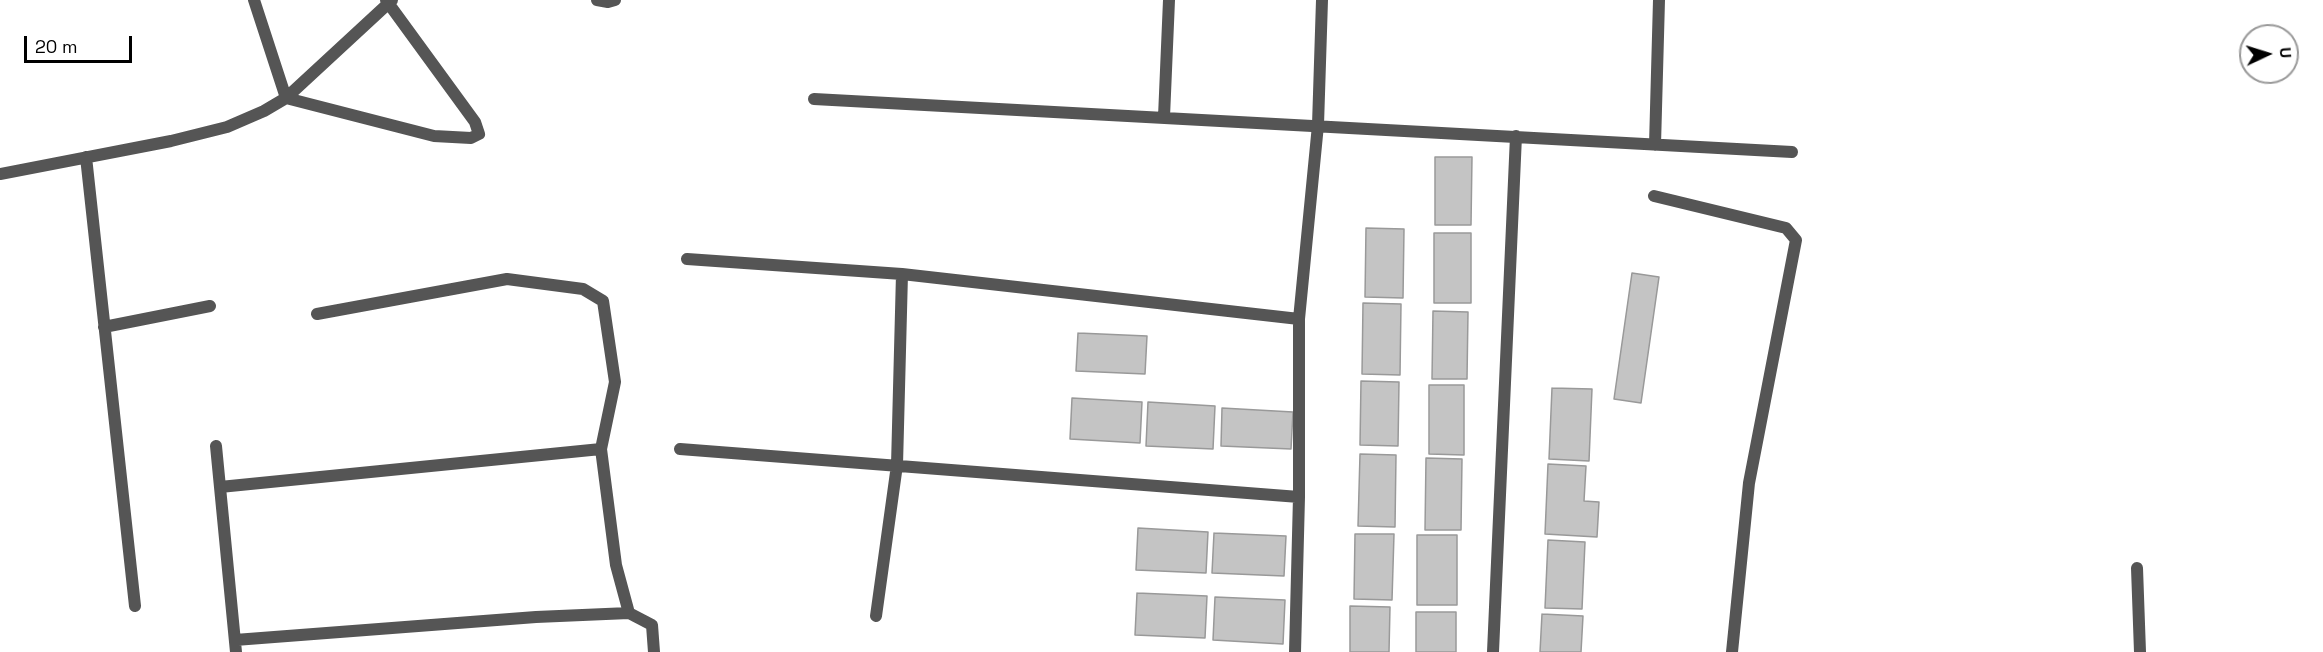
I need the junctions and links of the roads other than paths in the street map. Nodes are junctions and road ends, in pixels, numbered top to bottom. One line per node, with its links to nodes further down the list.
1 (254, 0): 8 (street)
2 (597, 0): 3 (street)
3 (615, 0)
4 (1169, 0): 10 (street)
5 (1322, 0): 11 (street)
6 (1659, 0): 13 (street)
7 (389, 1): 8 (street); 8 (street)
8 (286, 98): 15 (street)
9 (814, 99): 10 (street)
10 (1164, 117): 11 (street)
11 (1318, 125): 12 (street); 22 (street)
12 (1516, 136): 13 (street); 37 (street)
13 (1655, 145): 14 (street)
14 (1792, 152)
15 (86, 157): 16 (street); 23 (street)
16 (0, 174)
17 (1654, 196): 38 (street)
18 (687, 259): 19 (street)
19 (902, 274): 22 (street); 27 (street)
20 (210, 306): 23 (street)
21 (317, 314): 25 (street)
22 (1299, 319): 29 (street)
23 (104, 327): 31 (street)
24 (216, 446): 28 (street)
25 (601, 449): 28 (street); 32 (street)
26 (680, 449): 27 (street)
27 (897, 465): 29 (street); 33 (street)
28 (220, 487): 34 (street)
29 (1299, 497): 36 (street)
30 (2137, 568): 39 (street)
31 (135, 606)
32 (629, 613): 34 (street); 35 (street)
33 (876, 616)
34 (236, 646)
35 (654, 652)
36 (1295, 652)
37 (1493, 652)
38 (1732, 652)
39 (2140, 652)

